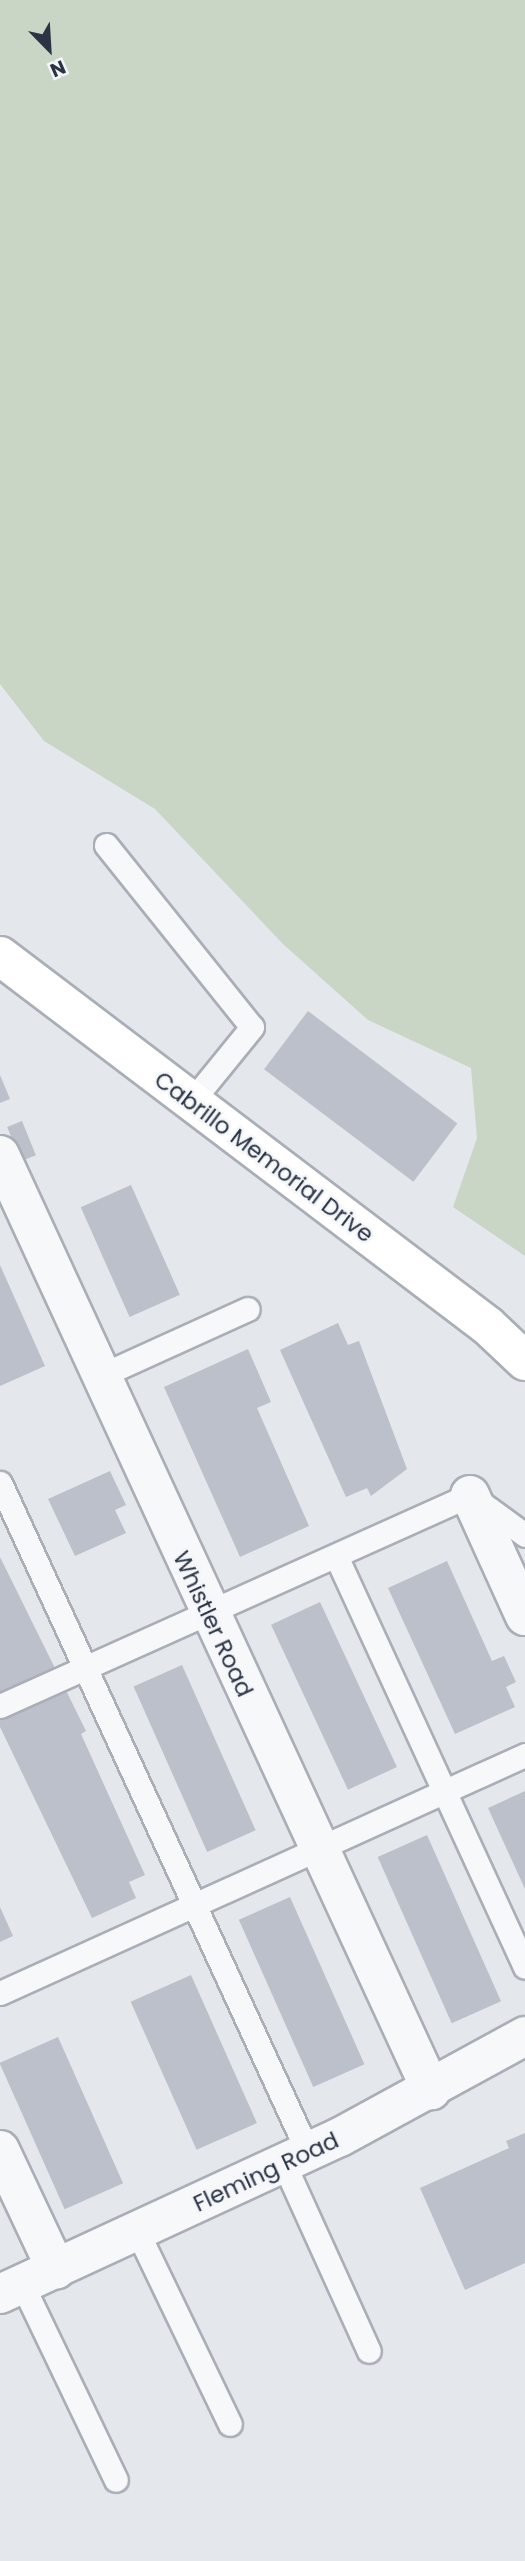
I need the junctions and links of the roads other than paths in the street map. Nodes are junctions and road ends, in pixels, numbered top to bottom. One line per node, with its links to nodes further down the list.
1 (106, 845): 3 (lane)
2 (0, 956): 3 (main road, Cabrillo Memorial Drive)
3 (191, 1102): 6 (main road, Cabrillo Memorial Drive)
4 (0, 1155): 7 (street, Whistler Road)
5 (248, 1308): 7 (lane)
6 (525, 1362)
7 (100, 1376): 12 (street, Whistler Road)
8 (0, 1483): 14 (lane)
9 (470, 1495): 10 (lane); 11 (lane); 13 (street)
10 (525, 1535)
11 (336, 1556): 12 (lane); 17 (lane)
12 (207, 1614): 14 (lane); 18 (street, Whistler Road)
13 (525, 1616)
14 (85, 1668): 15 (lane); 19 (lane)
15 (0, 1706)
16 (525, 1755): 17 (lane)
17 (444, 1791): 18 (lane); 20 (lane)
18 (316, 1847): 19 (lane); 23 (street, Whistler Road)
19 (193, 1904): 21 (lane); 25 (lane)
20 (525, 1966)
21 (0, 1993)
22 (525, 2036): 23 (street, Fleming Road)
23 (431, 2090): 25 (street, Fleming Road)
24 (0, 2150): 27 (street)
25 (296, 2158): 26 (street, Fleming Road); 28 (lane)
26 (137, 2231): 27 (street, Fleming Road); 29 (lane)
27 (26, 2282): 30 (lane)
28 (369, 2351)
29 (230, 2424)
30 (116, 2480)

